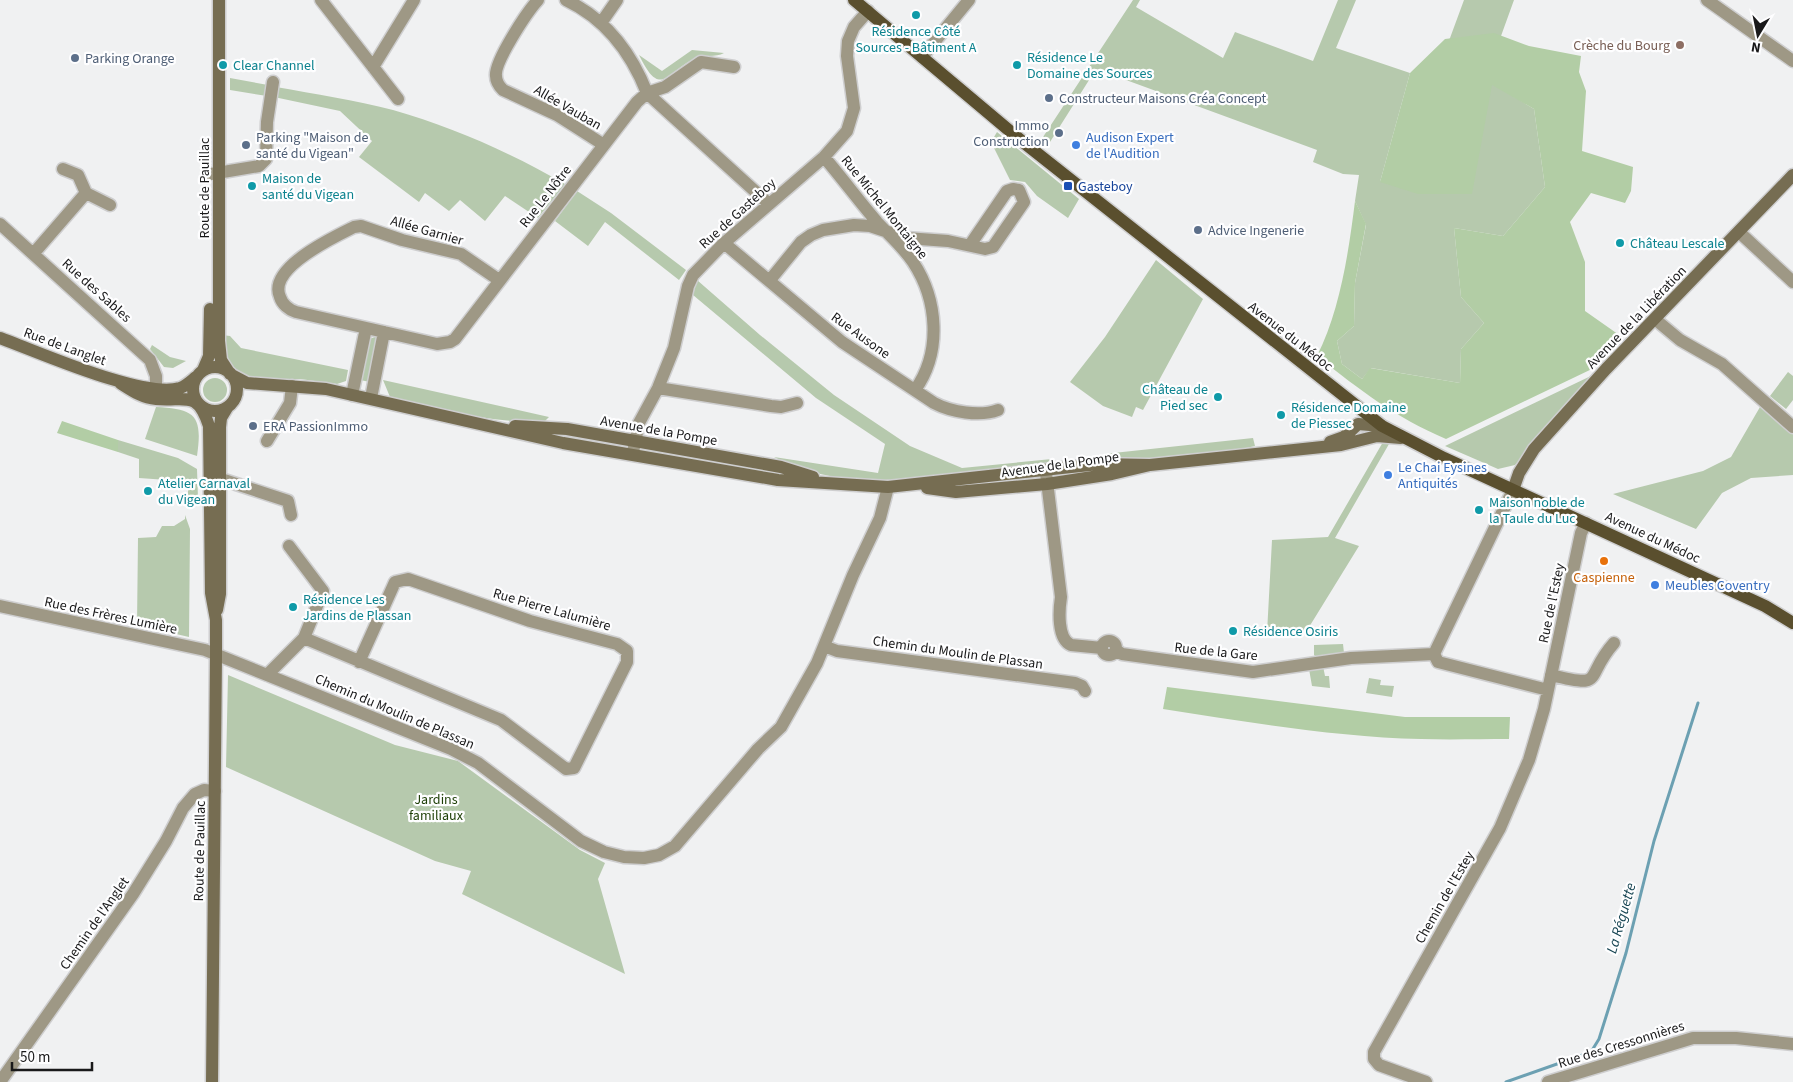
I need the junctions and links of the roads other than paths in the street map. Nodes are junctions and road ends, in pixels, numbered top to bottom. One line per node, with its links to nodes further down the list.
1 (211, 0): 24 (street, Route de Pauillac)
2 (219, 0): 24 (street, Route de Pauillac)
3 (321, 0): 16 (street)
4 (414, 0): 16 (street)
5 (538, 0): 21 (street, Allée Vauban)
6 (617, 0): 13 (street)
7 (854, 0): 12 (main road, Avenue du Médoc)
8 (969, 0): 14 (street)
9 (1707, 0): 11 (street)
10 (569, 1): 13 (street)
11 (1724, 5): 15 (street)
12 (868, 11): 14 (main road, Avenue du Médoc); 22 (street, Rue de Gasteboy)
13 (601, 23): 19 (street)
14 (922, 57): 53 (main road, Avenue du Médoc)
15 (1793, 61)
16 (373, 67): 20 (street)
17 (734, 67): 19 (street)
18 (273, 82): 24 (street)
19 (647, 93): 21 (street, Rue Le Nôtre); 27 (street)
20 (398, 99)
21 (604, 145): 35 (street, Rue Le Nôtre)
22 (824, 156): 27 (street, Rue de Gasteboy); 31 (street, Rue Michel Montaigne)
23 (63, 169): 26 (street)
24 (215, 173): 42 (street, Route de Pauillac); 43 (street, Route de Pauillac)
25 (1793, 175): 30 (street, Avenue de la Libération)
26 (86, 193): 28 (street); 34 (street)
27 (769, 204): 32 (street, Rue de Gasteboy)
28 (110, 206)
29 (0, 224): 34 (street, Rue des Sables)
30 (1739, 232): 37 (street); 38 (street, Avenue de la Libération)
31 (888, 233): 33 (street); 36 (street); 49 (street, Rue Michel Montaigne)
32 (724, 243): 36 (street, Rue Ausone); 47 (street, Rue de Gasteboy)
33 (970, 246): 33 (street)
34 (34, 253): 48 (street, Rue des Sables)
35 (499, 280): 39 (street, Allée Garnier); 40 (street, Rue Le Nôtre)
36 (770, 280): 49 (street, Rue Ausone)
37 (1793, 282)
38 (1656, 320): 60 (street); 73 (street, Avenue de la Libération)
39 (366, 328): 40 (street, Allée Garnier); 50 (street)
40 (384, 332): 51 (street)
41 (0, 338): 44 (street, Rue de Langlet)
42 (200, 374): 43 (street); 48 (street, Rue de Langlet); 55 (street)
43 (230, 374): 45 (street, Avenue de la Pompe); 54 (street)
44 (120, 383): 48 (street, Rue de Langlet); 55 (street, Rue de Langlet)
45 (269, 386): 46 (street, Avenue de la Pompe); 54 (street, Avenue de la Pompe)
46 (292, 386): 50 (street, Avenue de la Pompe); 63 (street)
47 (658, 388): 52 (street); 62 (street, Rue de Gasteboy)
48 (156, 389)
49 (916, 390): 56 (street, Rue Ausone)
50 (352, 395): 51 (street, Avenue de la Pompe)
51 (371, 398): 57 (street, Avenue de la Pompe)
52 (798, 403)
53 (1351, 403): 58 (street); 59 (main road, Avenue du Médoc)
54 (231, 404): 55 (street); 68 (street, Route de Pauillac)
55 (199, 405): 68 (street, Route de Pauillac)
56 (998, 410)
57 (480, 422): 62 (street, Avenue de la Pompe); 65 (street, Avenue de la Pompe)
58 (1358, 424): 59 (street); 64 (street, Avenue de la Pompe)
59 (1382, 426): 61 (main road, Avenue du Médoc)
60 (1793, 427)
61 (1402, 438): 64 (street, Avenue de la Pompe); 73 (main road, Avenue du Médoc)
62 (635, 441): 65 (street, Rue de Gasteboy); 69 (street, Avenue de la Pompe)
63 (267, 442)
64 (1323, 445): 66 (street, Avenue de la Pompe)
65 (632, 455): 69 (street, Avenue de la Pompe)
66 (1150, 465): 67 (street, Avenue de la Pompe); 70 (street, Avenue de la Pompe)
67 (1045, 470): 70 (street); 71 (street, Avenue de la Pompe)
68 (215, 480): 74 (street); 85 (street, Route de Pauillac)
69 (831, 482): 72 (street, Avenue de la Pompe)
70 (1047, 484): 71 (street, Avenue de la Pompe); 84 (street, Rue de la Gare)
71 (915, 486): 72 (street, Avenue de la Pompe)
72 (888, 487): 83 (street, Chemin du Moulin de Plassan)
73 (1513, 490): 75 (main road, Avenue du Médoc); 84 (street)
74 (291, 515)
75 (1586, 523): 78 (main road, Avenue du Médoc); 87 (street, Rue de l'Estey)
76 (289, 546): 81 (street)
77 (0, 606): 85 (street, Rue des Frères Lumière)
78 (1765, 606): 79 (main road, Avenue du Médoc); 80 (main road, Avenue du Médoc)
79 (1793, 615)
80 (1793, 622)
81 (304, 638): 86 (street, Rue Pierre Lalumière); 88 (street)
82 (1614, 643): 87 (street)
83 (824, 646): 88 (street, Chemin du Moulin de Plassan); 90 (street, Chemin du Moulin de Plassan)
84 (1434, 654): 89 (street)
85 (216, 655): 88 (street, Chemin du Moulin de Plassan); 91 (street, Route de Pauillac)
86 (359, 662): 86 (street, Rue Pierre Lalumière)
87 (1551, 674): 89 (street, Rue de l'Estey)
88 (267, 675)
89 (1548, 690): 95 (street, Chemin de l'Estey)
90 (1085, 691)
91 (215, 791): 93 (street, Chemin de l'Anglet); 94 (street, Route de Pauillac)
92 (1793, 1044): 96 (street, Rue des Cressonnières)
93 (0, 1082)
94 (212, 1082)
95 (1426, 1082)
96 (1548, 1082)

